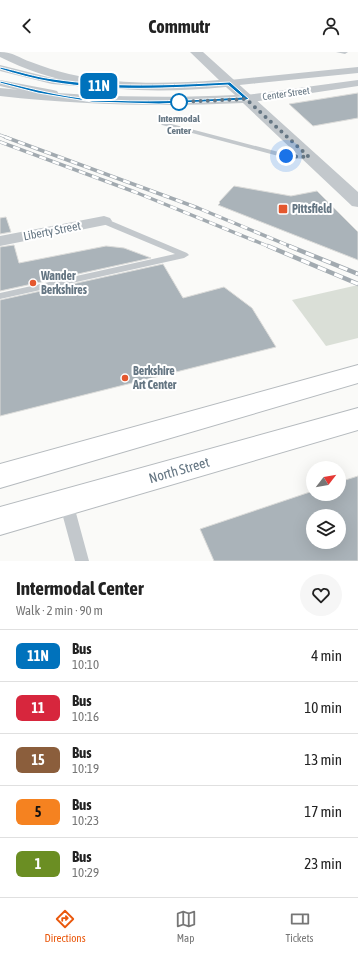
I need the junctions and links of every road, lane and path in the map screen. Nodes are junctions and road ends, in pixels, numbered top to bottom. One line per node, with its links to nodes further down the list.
1 (0, 52): 10 (street)
2 (196, 52): 8 (street)
3 (339, 52): 4 (lane)
4 (345, 52)
5 (0, 68): 10 (street, Center Street)
6 (358, 70): 8 (street, Center Street)
7 (0, 83): 13 (street, Center Street)
8 (230, 83): 10 (street, Center Street); 12 (street)
9 (358, 83): 12 (street, Center Street)
10 (154, 87)
11 (0, 92): 13 (street)
12 (246, 99): 13 (street, Center Street); 15 (street)
13 (92, 101)
14 (164, 124): 15 (lane)
15 (309, 157): 16 (street)
16 (358, 202)
17 (104, 221): 18 (street, Liberty Street); 19 (lane)
18 (0, 241)
19 (0, 296)
20 (358, 374): 22 (main road)
21 (358, 419): 23 (main road, North Street)
22 (0, 476)
23 (66, 502): 24 (main road, North Street); 25 (lane)
24 (0, 521)
25 (82, 561)

